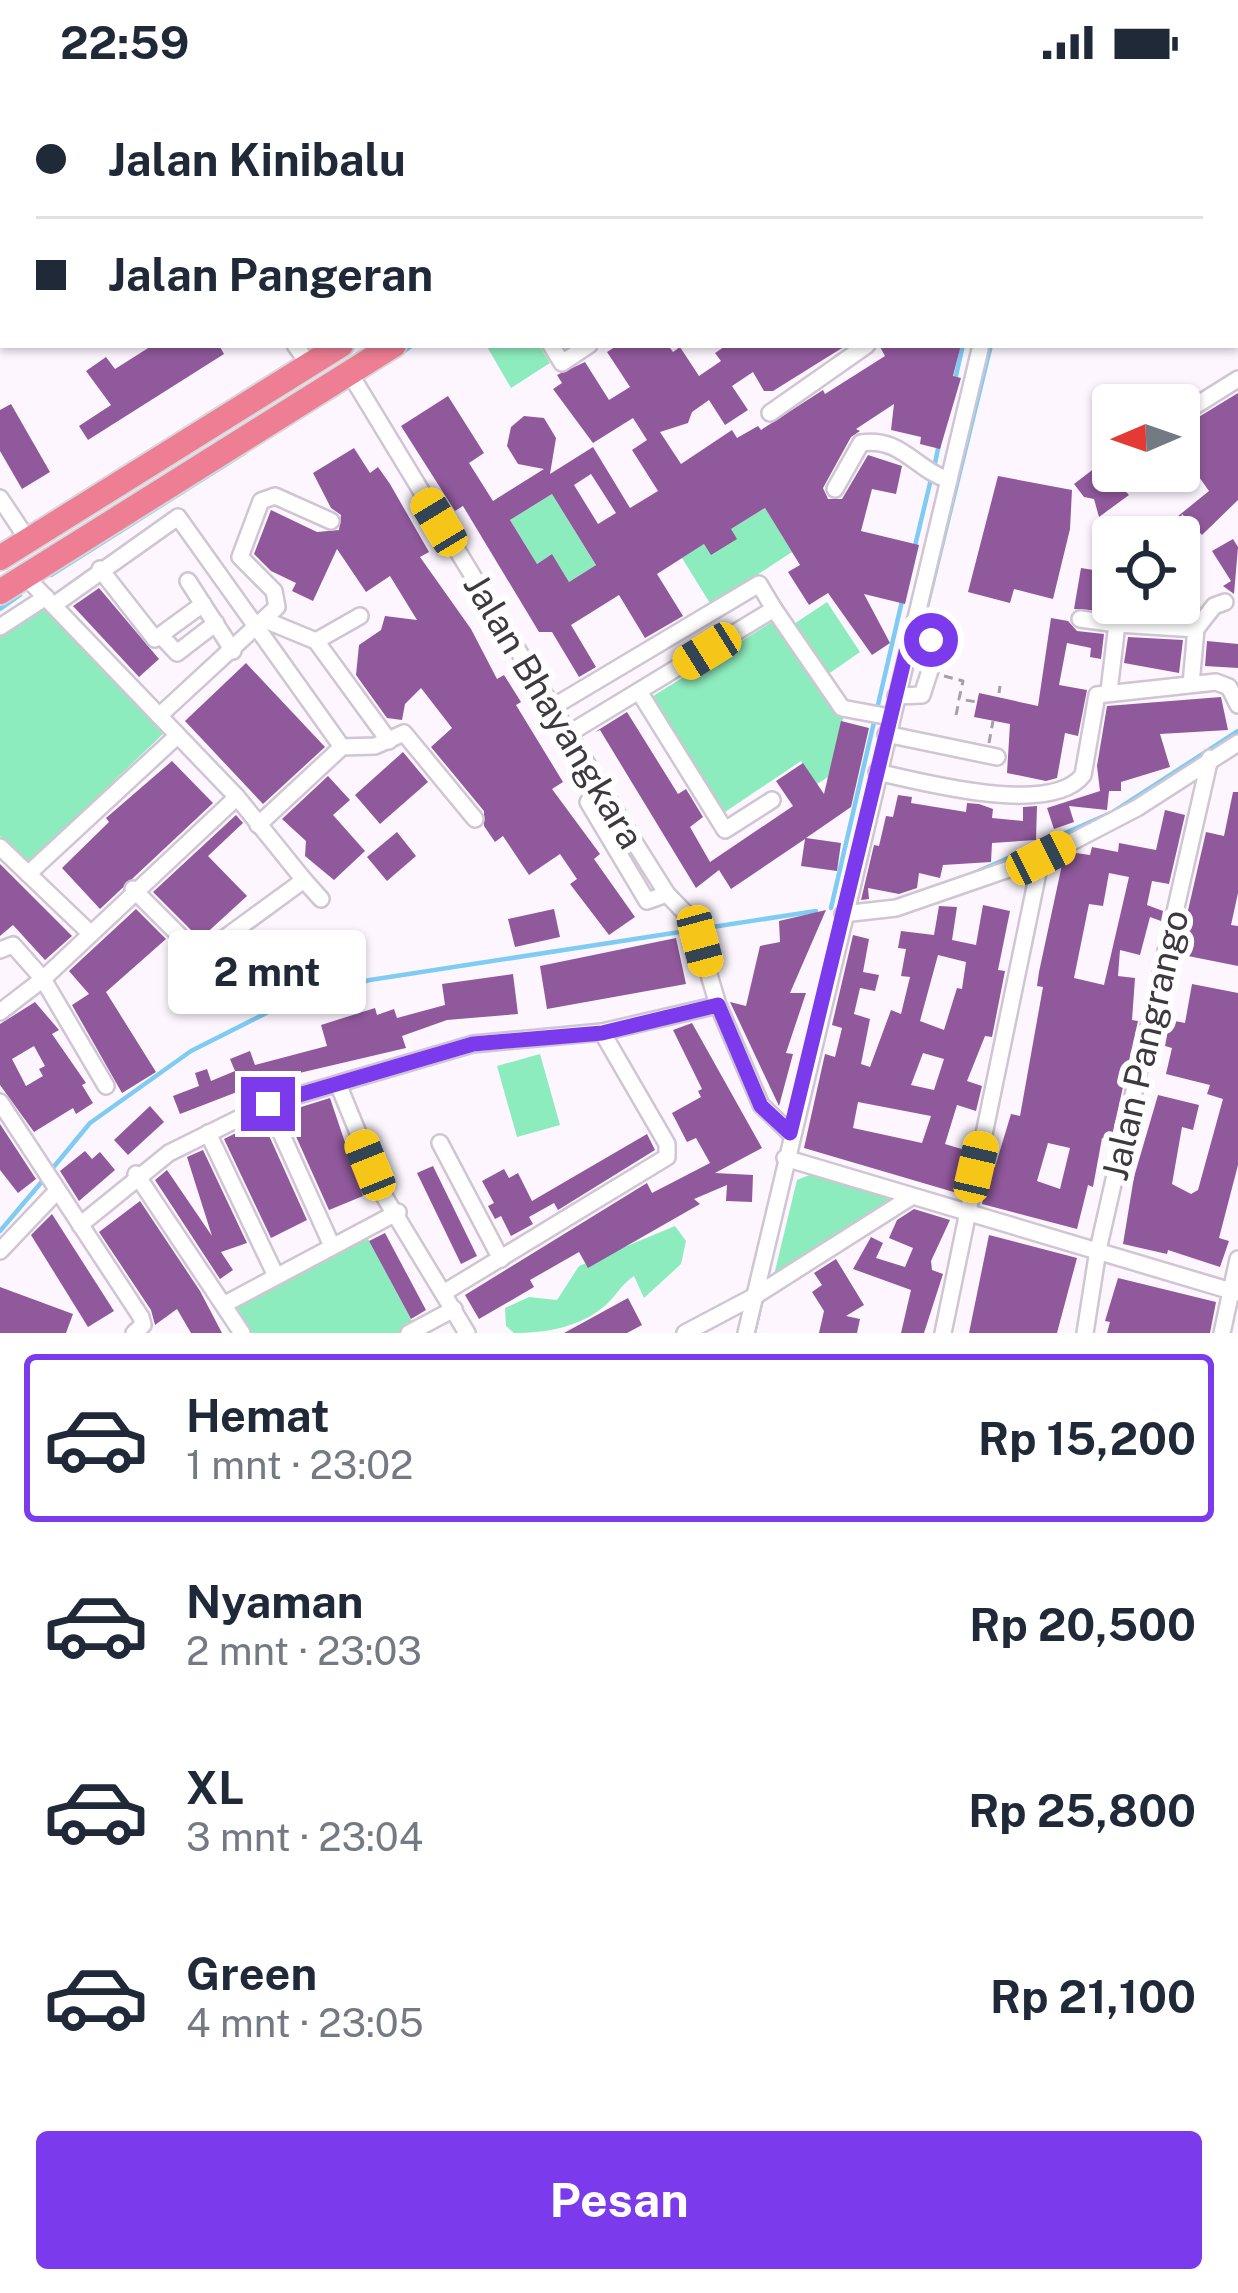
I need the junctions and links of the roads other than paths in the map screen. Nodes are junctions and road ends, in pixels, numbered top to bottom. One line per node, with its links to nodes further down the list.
1 (389, 348): 7 (highway)
2 (553, 348): 3 (street)
3 (584, 348)
4 (862, 348): 11 (street)
5 (980, 348): 12 (street)
6 (302, 354): 9 (highway); 16 (highway)
7 (349, 372): 9 (highway); 43 (street, Jalan Bhayangkara)
8 (1238, 379): 10 (street)
9 (324, 387): 19 (highway)
10 (1200, 403)
11 (770, 413)
12 (949, 480): 13 (street); 34 (street)
13 (835, 489)
14 (0, 498): 16 (street)
15 (331, 521): 30 (street)
16 (28, 540): 17 (highway)
17 (0, 558)
18 (100, 569): 22 (street); 30 (street); 35 (street)
19 (25, 575): 21 (highway); 22 (street)
20 (188, 580): 24 (street)
21 (0, 592)
22 (50, 601): 32 (street); 44 (street)
23 (1225, 602): 33 (street)
24 (203, 604): 29 (street); 35 (street)
25 (774, 609): 40 (street); 43 (street); 45 (street)
26 (360, 616): 36 (street)
27 (1080, 619): 28 (street)
28 (1092, 621)
29 (216, 623): 35 (street); 37 (street)
30 (260, 624): 36 (street); 37 (street); 50 (street)
31 (1117, 624): 33 (street); 39 (street)
32 (0, 626)
33 (1196, 629): 38 (street)
34 (910, 636): 41 (street); 41 (street)
35 (163, 638)
36 (316, 641): 48 (street)
37 (233, 650): 44 (street)
38 (1191, 684): 39 (street); 42 (street)
39 (1108, 691): 53 (street)
40 (640, 693): 46 (street); 55 (street)
41 (896, 696): 45 (street)
42 (1238, 706)
43 (551, 708): 46 (street, Jalan Bhayangkara)
44 (159, 716): 47 (street)
45 (888, 726): 51 (street); 53 (street)
46 (568, 734): 68 (street, Jalan Bhayangkara)
47 (177, 736): 54 (street); 60 (street)
48 (389, 741): 50 (street); 56 (street)
49 (1238, 743): 52 (street)
50 (342, 747): 57 (street)
51 (992, 756)
52 (1210, 758): 59 (street); 86 (street, Jalan Pangrango)
53 (877, 772): 64 (street)
54 (237, 797): 57 (street); 62 (street)
55 (772, 800)
56 (475, 819)
57 (258, 825): 61 (street)
58 (0, 847): 60 (street)
59 (1041, 858): 64 (street); 82 (street)
60 (28, 874): 65 (street)
61 (304, 880): 62 (street); 63 (street)
62 (133, 889): 65 (street)
63 (321, 899)
64 (843, 914): 76 (street)
65 (90, 933): 67 (street)
66 (0, 950): 67 (street)
67 (43, 979): 69 (street); 72 (street)
68 (718, 1005): 70 (street); 76 (street)
69 (0, 1012)
70 (602, 1033): 71 (street); 88 (street)
71 (338, 1084): 74 (street); 83 (street)
72 (106, 1087)
73 (0, 1102): 80 (street)
74 (268, 1104): 75 (street); 85 (street)
75 (208, 1133): 79 (street); 90 (street)
76 (790, 1133): 78 (street)
77 (440, 1143): 88 (street)
78 (784, 1158): 81 (street); 93 (street)
79 (136, 1174): 84 (street); 94 (street)
80 (52, 1186): 84 (street); 87 (street)
81 (911, 1197): 82 (street); 93 (street)
82 (966, 1211): 86 (street); 102 (street)
83 (398, 1212): 85 (street); 91 (street)
84 (80, 1225): 96 (street)
85 (332, 1246): 90 (street)
86 (1098, 1250): 92 (street); 103 (street, Jalan Pangrango)
87 (0, 1251)
88 (501, 1259): 91 (street)
89 (1238, 1259): 92 (street)
90 (277, 1276): 94 (street)
91 (445, 1292): 95 (street)
92 (1234, 1292): 104 (street)
93 (755, 1296): 100 (street); 101 (street)
94 (225, 1304): 97 (street)
95 (454, 1309): 98 (street); 99 (street)
96 (134, 1333)
97 (242, 1333)
98 (409, 1333)
99 (467, 1333)
100 (686, 1333)
101 (746, 1333)
102 (943, 1333)
103 (1085, 1333)
104 (1222, 1333)

